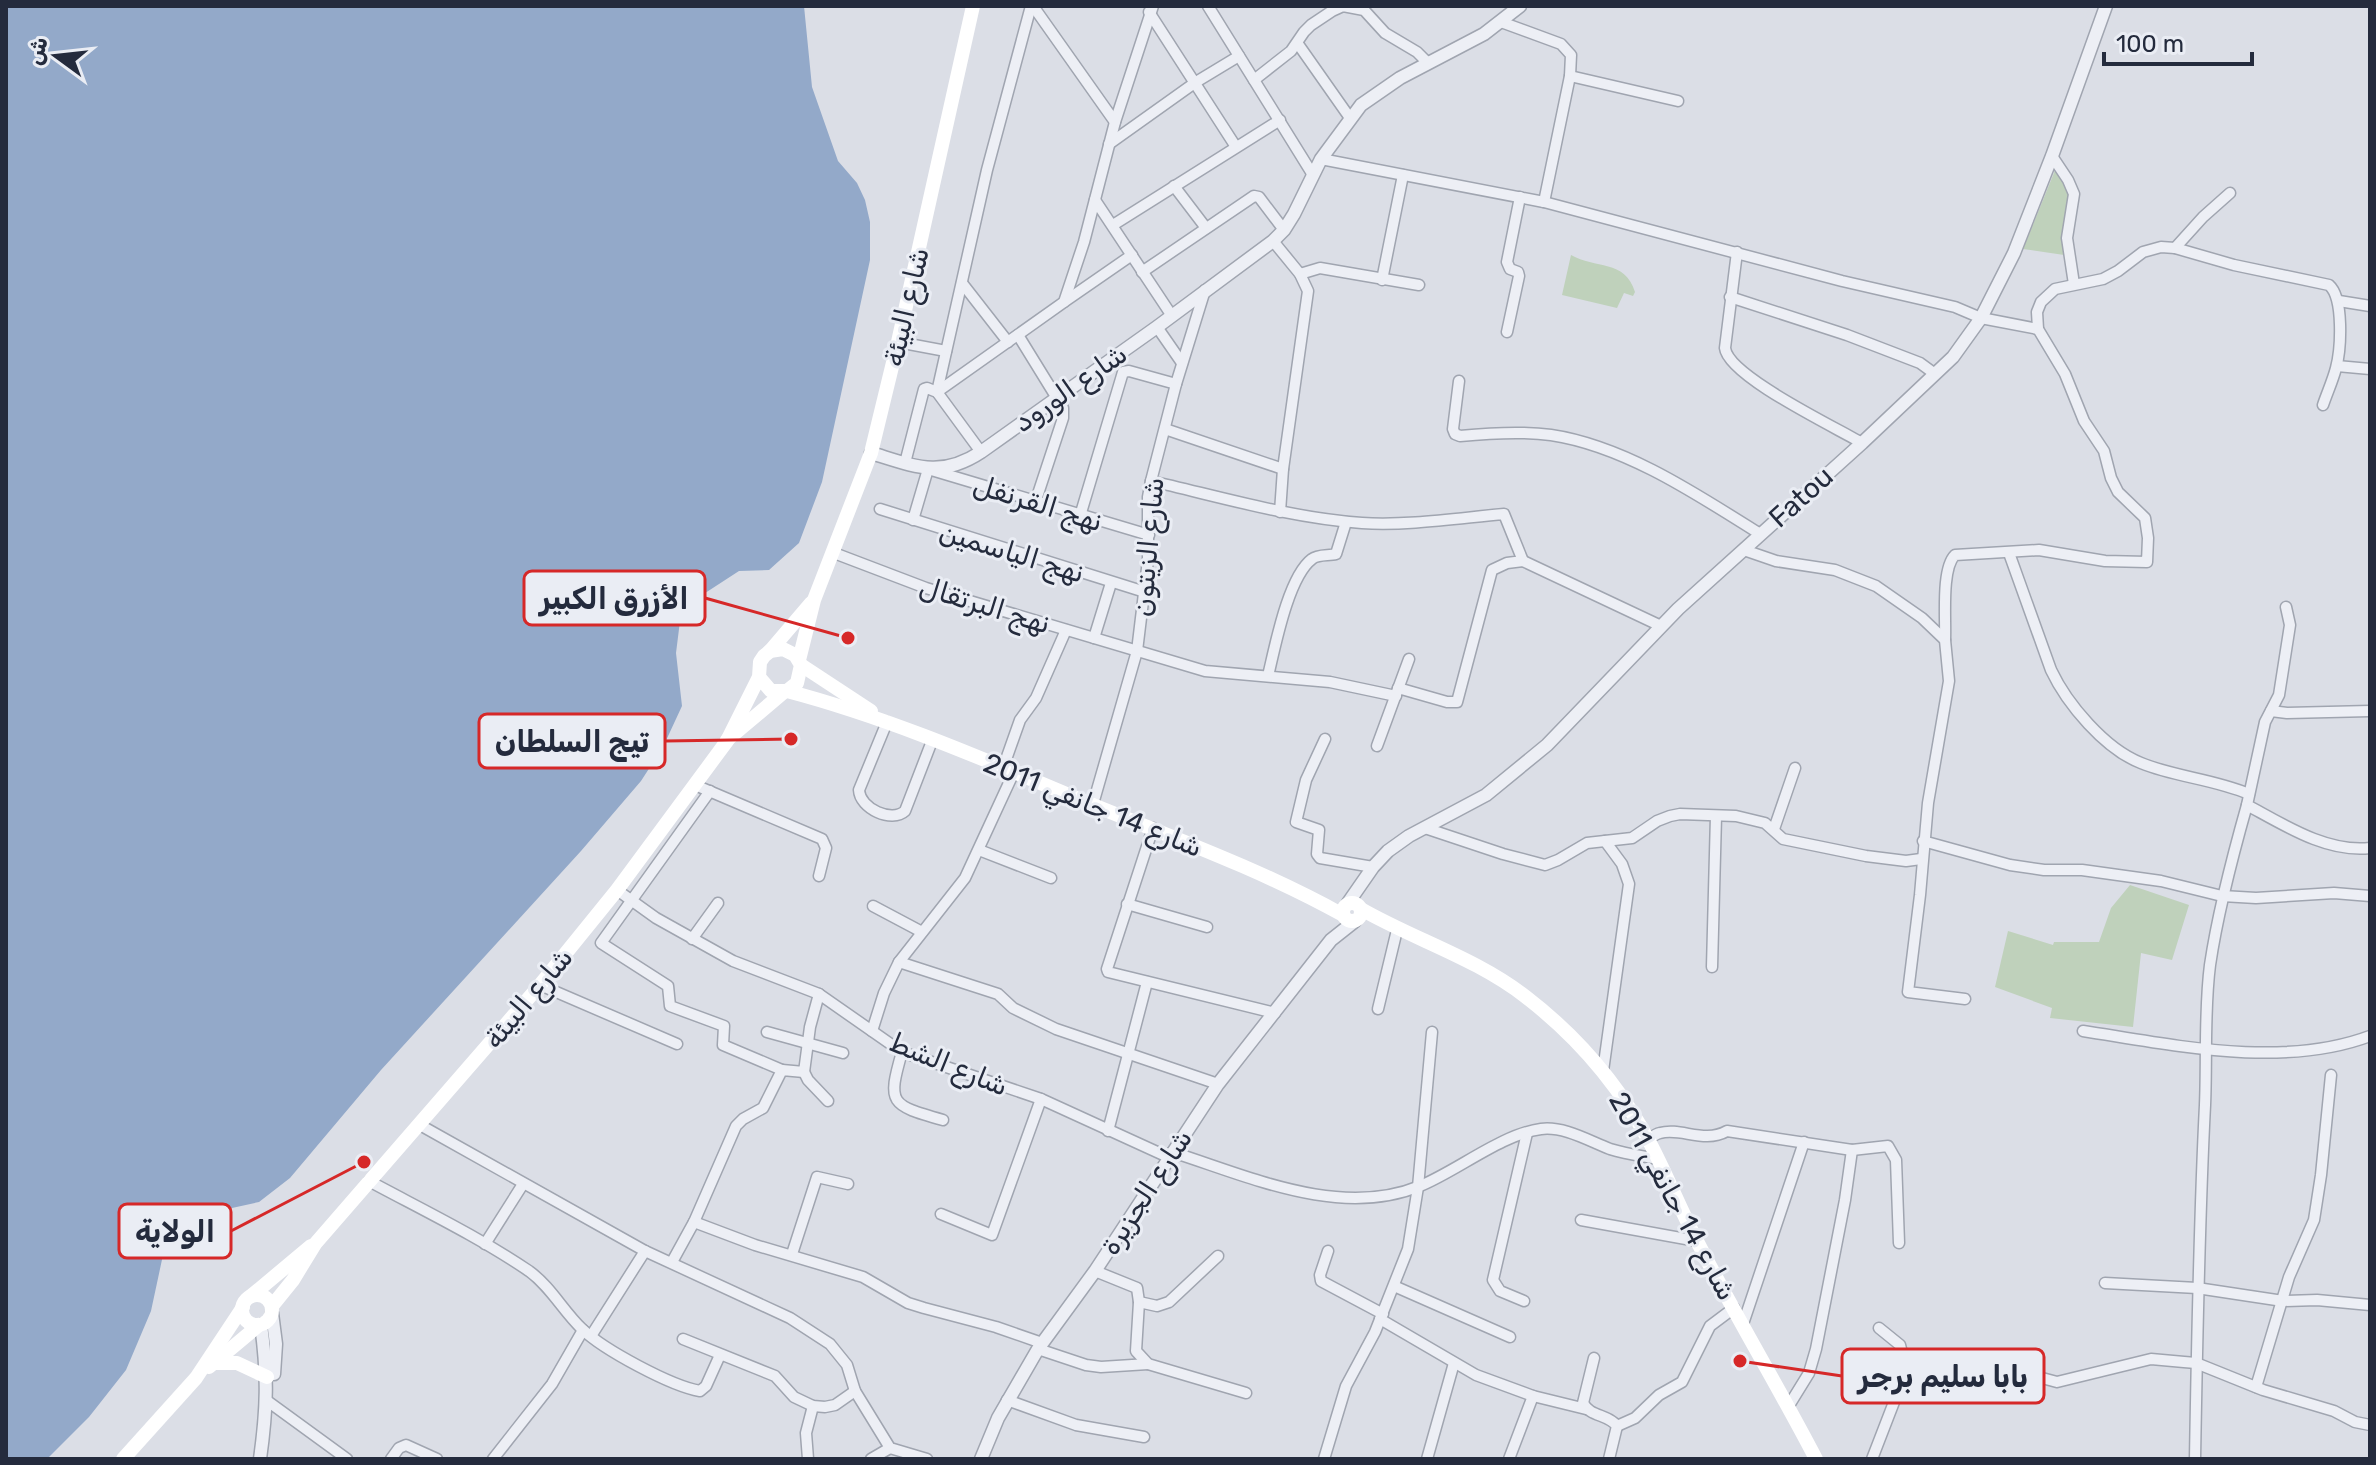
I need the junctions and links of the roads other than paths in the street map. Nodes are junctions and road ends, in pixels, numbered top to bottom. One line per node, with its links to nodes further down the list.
1 (973, 6): 54 (main road, شارع البيئة)
2 (1032, 6): 18 (street); 40 (street)
3 (1208, 6): 10 (street)
4 (1520, 6): 8 (street)
5 (2106, 6): 21 (street, Fatou)
6 (1358, 7): 9 (street); 11 (street)
7 (1151, 9): 14 (street); 18 (street)
8 (1501, 22): 11 (street); 12 (street)
9 (1298, 44): 13 (street); 16 (street)
10 (1239, 56): 13 (street); 14 (street)
11 (1428, 63): 16 (street)
12 (1570, 76): 15 (street); 29 (street)
13 (1254, 80): 17 (street)
14 (1196, 82): 19 (street); 20 (street)
15 (1678, 101)
16 (1350, 118): 22 (street)
17 (1280, 120): 20 (street); 23 (street)
18 (1115, 122): 19 (street)
19 (1109, 144): 28 (street)
20 (1236, 147): 25 (street)
21 (2052, 156): 41 (street); 49 (street, Fatou)
22 (1321, 159): 23 (street); 24 (street)
23 (1313, 175): 32 (street)
24 (1403, 175): 27 (street); 39 (street)
25 (1174, 186): 30 (street); 31 (street)
26 (2230, 193): 34 (street)
27 (1520, 197): 29 (street); 52 (street)
28 (1095, 200): 30 (street); 46 (street)
29 (1544, 202): 35 (street)
30 (1113, 225): 36 (street)
31 (1206, 228): 32 (street); 37 (street)
32 (1284, 230): 33 (street)
33 (1273, 241): 38 (street); 43 (street)
34 (2175, 248): 41 (street); 45 (street)
35 (1737, 252): 44 (street); 49 (street)
36 (1132, 255): 37 (street); 46 (street)
37 (1142, 272): 48 (street)
38 (1300, 274): 39 (street); 72 (street)
39 (1382, 280): 42 (street)
40 (962, 283): 55 (street); 56 (street)
41 (2074, 284): 51 (street)
42 (1419, 285)
43 (1205, 290): 48 (street, شارع الورود); 57 (street, شارع الزيتون)
44 (1730, 297): 60 (street); 67 (street)
45 (2339, 301): 47 (street); 58 (street)
46 (1064, 302): 53 (street)
47 (2370, 306)
48 (1172, 316): 50 (street, شارع الورود)
49 (1981, 318): 51 (street); 60 (street, Fatou)
50 (1157, 327): 57 (street); 64 (street, شارع الورود)
51 (2038, 329): 84 (street)
52 (1507, 332)
53 (1018, 335): 55 (street); 64 (street)
54 (898, 342): 56 (street); 69 (main road, شارع البيئة)
55 (1008, 342): 63 (street)
56 (946, 351): 63 (street)
57 (1182, 363): 62 (street, شارع الزيتون)
58 (2337, 366): 59 (street); 65 (street)
59 (2370, 369)
60 (1935, 374): 67 (street, Fatou)
61 (1459, 381): 80 (street)
62 (1176, 384): 66 (street, شارع الزيتون); 77 (street)
63 (937, 392): 68 (street); 70 (street)
64 (1057, 395): 68 (street, شارع الورود); 74 (street)
65 (2323, 405)
66 (1165, 429): 72 (street); 73 (street, شارع الزيتون)
67 (1862, 443): 80 (street, Fatou)
68 (981, 452): 71 (street, شارع الورود)
69 (871, 453): 70 (street); 83 (main road, شارع البيئة)
70 (905, 463): 71 (street)
71 (928, 469): 74 (street, نهج القرنفل); 78 (street)
72 (1283, 469): 76 (street)
73 (1151, 481): 76 (street); 81 (street, شارع الزيتون)
74 (1035, 503): 77 (street, نهج القرنفل)
75 (880, 509): 78 (street, نهج الياسمين)
76 (1280, 512): 79 (street)
77 (1080, 516): 81 (street, نهج القرنفل)
78 (913, 520): 86 (street, نهج الياسمين)
79 (1346, 522): 85 (street); 100 (street)
80 (1760, 534): 82 (street, Fatou)
81 (1149, 535): 87 (street, شارع الزيتون)
82 (1744, 550): 91 (street); 92 (street, Fatou)
83 (834, 553): 88 (main road, شارع البيئة); 93 (street, نهج البرتقال)
84 (2009, 553): 89 (street); 115 (street)
85 (1523, 561): 92 (street); 103 (street, نهج البرتقال)
86 (1111, 583): 87 (street, نهج الياسمين); 94 (street)
87 (1145, 592): 97 (street, شارع الزيتون)
88 (814, 600): 96 (main road, شارع البيئة); 99 (main road, شارع البيئة)
89 (1946, 606): 91 (street); 95 (street)
90 (2286, 607): 104 (street)
91 (1922, 618): 95 (street)
92 (1661, 626): 119 (street, Fatou)
93 (1066, 630): 94 (street, نهج البرتقال); 112 (street)
94 (1094, 638): 97 (street, نهج البرتقال)
95 (1945, 640): 122 (street)
96 (770, 651): 99 (main road); 101 (main road)
97 (1137, 651): 100 (street, نهج البرتقال); 116 (street, شارع الزيتون)
98 (1409, 659): 103 (street)
99 (800, 662): 102 (main road); 106 (main road, شارع 14 جانفي 2011)
100 (1268, 676): 103 (street, نهج البرتقال)
101 (759, 677): 102 (main road); 108 (main road, شارع البيئة)
102 (786, 692): 106 (main road, شارع 14 جانفي 2011); 108 (main road, شارع البيئة)
103 (1397, 692): 110 (street)
104 (2271, 711): 105 (street); 115 (street)
105 (2370, 711)
106 (887, 722): 109 (main road, شارع 14 جانفي 2011); 109 (street)
107 (1325, 739): 126 (street)
108 (727, 741): 113 (main road, شارع البيئة)
109 (932, 741): 112 (main road, شارع 14 جانفي 2011)
110 (1377, 746)
111 (1795, 768): 120 (street)
112 (1008, 770): 116 (main road, شارع 14 جانفي 2011); 124 (street)
113 (695, 785): 114 (street); 129 (main road, شارع البيئة)
114 (710, 791): 127 (street); 132 (street)
115 (2248, 799): 123 (street); 130 (street)
116 (1093, 804): 118 (main road, شارع 14 جانفي 2011)
117 (1716, 816): 120 (street); 121 (street); 142 (street)
118 (1153, 828): 134 (street); 136 (main road, شارع 14 جانفي 2011)
119 (1425, 828): 121 (street); 126 (street, Fatou)
120 (1774, 829): 125 (street)
121 (1605, 841): 161 (street)
122 (1923, 841): 125 (street); 130 (street)
123 (2370, 848)
124 (979, 850): 128 (street); 139 (street)
125 (1921, 859): 146 (street)
126 (1373, 867): 136 (street, Fatou)
127 (819, 876)
128 (1051, 878)
129 (617, 890): 132 (street, شارع الشط); 144 (main road, شارع البيئة)
130 (2222, 896): 131 (street); 156 (street)
131 (2370, 896)
132 (631, 900): 140 (street, شارع الشط); 160 (street)
133 (718, 903): 140 (street)
134 (1127, 904): 137 (street); 143 (street)
135 (873, 906): 139 (street)
136 (1352, 912): 138 (main road, شارع 14 جانفي 2011); 148 (street, شارع الجزيرة)
137 (1207, 927)
138 (1397, 930): 147 (street); 161 (main road, شارع 14 جانفي 2011)
139 (922, 932): 141 (street)
140 (692, 939): 145 (street, شارع الشط)
141 (899, 962): 149 (street); 159 (street)
142 (1712, 967)
143 (1147, 982): 148 (street); 159 (street)
144 (540, 985): 155 (street); 168 (main road, شارع البيئة)
145 (819, 994): 149 (street, شارع الشط); 154 (street)
146 (1965, 999)
147 (1378, 1009)
148 (1275, 1013): 164 (street, شارع الجزيرة)
149 (872, 1031): 157 (street, شارع الشط)
150 (2083, 1031): 156 (street)
151 (767, 1032): 154 (street)
152 (1432, 1032): 179 (street)
153 (2370, 1036): 156 (street)
154 (807, 1042): 158 (street); 162 (street)
155 (677, 1044)
156 (2207, 1050): 195 (street)
157 (902, 1052): 165 (street, شارع الشط); 167 (street)
158 (843, 1053)
159 (1129, 1054): 164 (street); 169 (street)
160 (782, 1070): 162 (street); 182 (street)
161 (1603, 1071): 171 (main road, شارع 14 جانفي 2011)
162 (804, 1072): 166 (street)
163 (2331, 1075): 197 (street)
164 (1218, 1084): 174 (street, شارع الجزيرة)
165 (1041, 1099): 169 (street, شارع الشط); 180 (street)
166 (828, 1101)
167 (943, 1120)
168 (420, 1125): 176 (main road, شارع البيئة); 177 (street)
169 (1108, 1131): 174 (street, شارع الشط)
170 (1527, 1133): 175 (street); 179 (street, شارع الشط); 196 (street)
171 (1648, 1140): 172 (street); 175 (main road, شارع 14 جانفي 2011)
172 (1804, 1142): 173 (street); 204 (street)
173 (1852, 1150): 184 (street); 227 (street)
174 (1170, 1154): 179 (street, شارع الشط); 192 (street, شارع الجزيرة)
175 (1658, 1159): 183 (main road, شارع 14 جانفي 2011)
176 (369, 1181): 185 (main road, شارع البيئة); 186 (street)
177 (523, 1184): 186 (street); 187 (street)
178 (848, 1184): 189 (street)
179 (1418, 1187): 194 (street)
180 (941, 1214)
181 (1581, 1220): 183 (street)
182 (694, 1222): 189 (street); 191 (street)
183 (1697, 1241): 201 (main road, شارع 14 جانفي 2011)
184 (1899, 1243)
185 (315, 1244): 198 (main road, شارع البيئة); 202 (main road, شارع البيئة)
186 (485, 1244): 207 (street)
187 (645, 1251): 191 (street); 207 (street)
188 (1328, 1251): 203 (street)
189 (792, 1254): 210 (street)
190 (1218, 1256): 199 (street)
191 (672, 1262): 221 (street)
192 (1095, 1271): 199 (street); 210 (street, شارع الجزيرة)
193 (2105, 1283): 195 (street)
194 (1394, 1286): 203 (street); 208 (street)
195 (2197, 1288): 197 (street); 215 (street)
196 (1524, 1301)
197 (2283, 1301): 200 (street); 220 (street)
198 (247, 1302): 202 (main road); 205 (main road); 218 (main road, شارع البيئة)
199 (1139, 1302): 216 (street)
200 (2370, 1305)
201 (1734, 1308): 204 (main road, شارع 14 جانفي 2011); 230 (street)
202 (272, 1309): 205 (main road); 225 (street)
203 (1381, 1317): 214 (street); 243 (street)
204 (1743, 1324): 227 (main road, شارع 14 جانفي 2011)
205 (260, 1325): 213 (main road, شارع البيئة); 217 (street)
206 (1879, 1328): 219 (street)
207 (587, 1333): 211 (street); 240 (street)
208 (1510, 1337)
209 (683, 1339): 211 (street)
210 (1040, 1346): 216 (street); 224 (street, شارع الجزيرة)
211 (720, 1355): 226 (street)
212 (1594, 1358): 228 (street)
213 (215, 1363): 217 (main road); 218 (main road, شارع البيئة)
214 (1454, 1363): 223 (street); 244 (street)
215 (2196, 1363): 219 (street); 220 (street); 249 (street)
216 (1148, 1364): 222 (street)
217 (267, 1377): 225 (street)
218 (196, 1378): 235 (main road, شارع البيئة)
219 (1901, 1384): 248 (street)
220 (2256, 1387): 229 (street)
221 (855, 1391): 226 (street); 232 (street)
222 (1246, 1393)
223 (1533, 1396): 228 (street); 245 (street)
224 (1007, 1400): 231 (street); 234 (street, شارع الجزيرة)
225 (268, 1405): 236 (street); 237 (street)
226 (813, 1406): 241 (street)
227 (1788, 1407): 247 (main road, شارع 14 جانفي 2011)
228 (1586, 1409): 230 (street)
229 (2370, 1425)
230 (1617, 1426): 246 (street)
231 (1144, 1437)
232 (890, 1448): 233 (street); 242 (street)
233 (874, 1458)
234 (980, 1458)
235 (123, 1459)
236 (260, 1459)
237 (347, 1459)
238 (391, 1459): 239 (street)
239 (437, 1459)
240 (493, 1459)
241 (808, 1459)
242 (927, 1459)
243 (1324, 1459)
244 (1427, 1459)
245 (1509, 1459)
246 (1609, 1459)
247 (1816, 1459)
248 (1872, 1459)
249 (2195, 1459)

